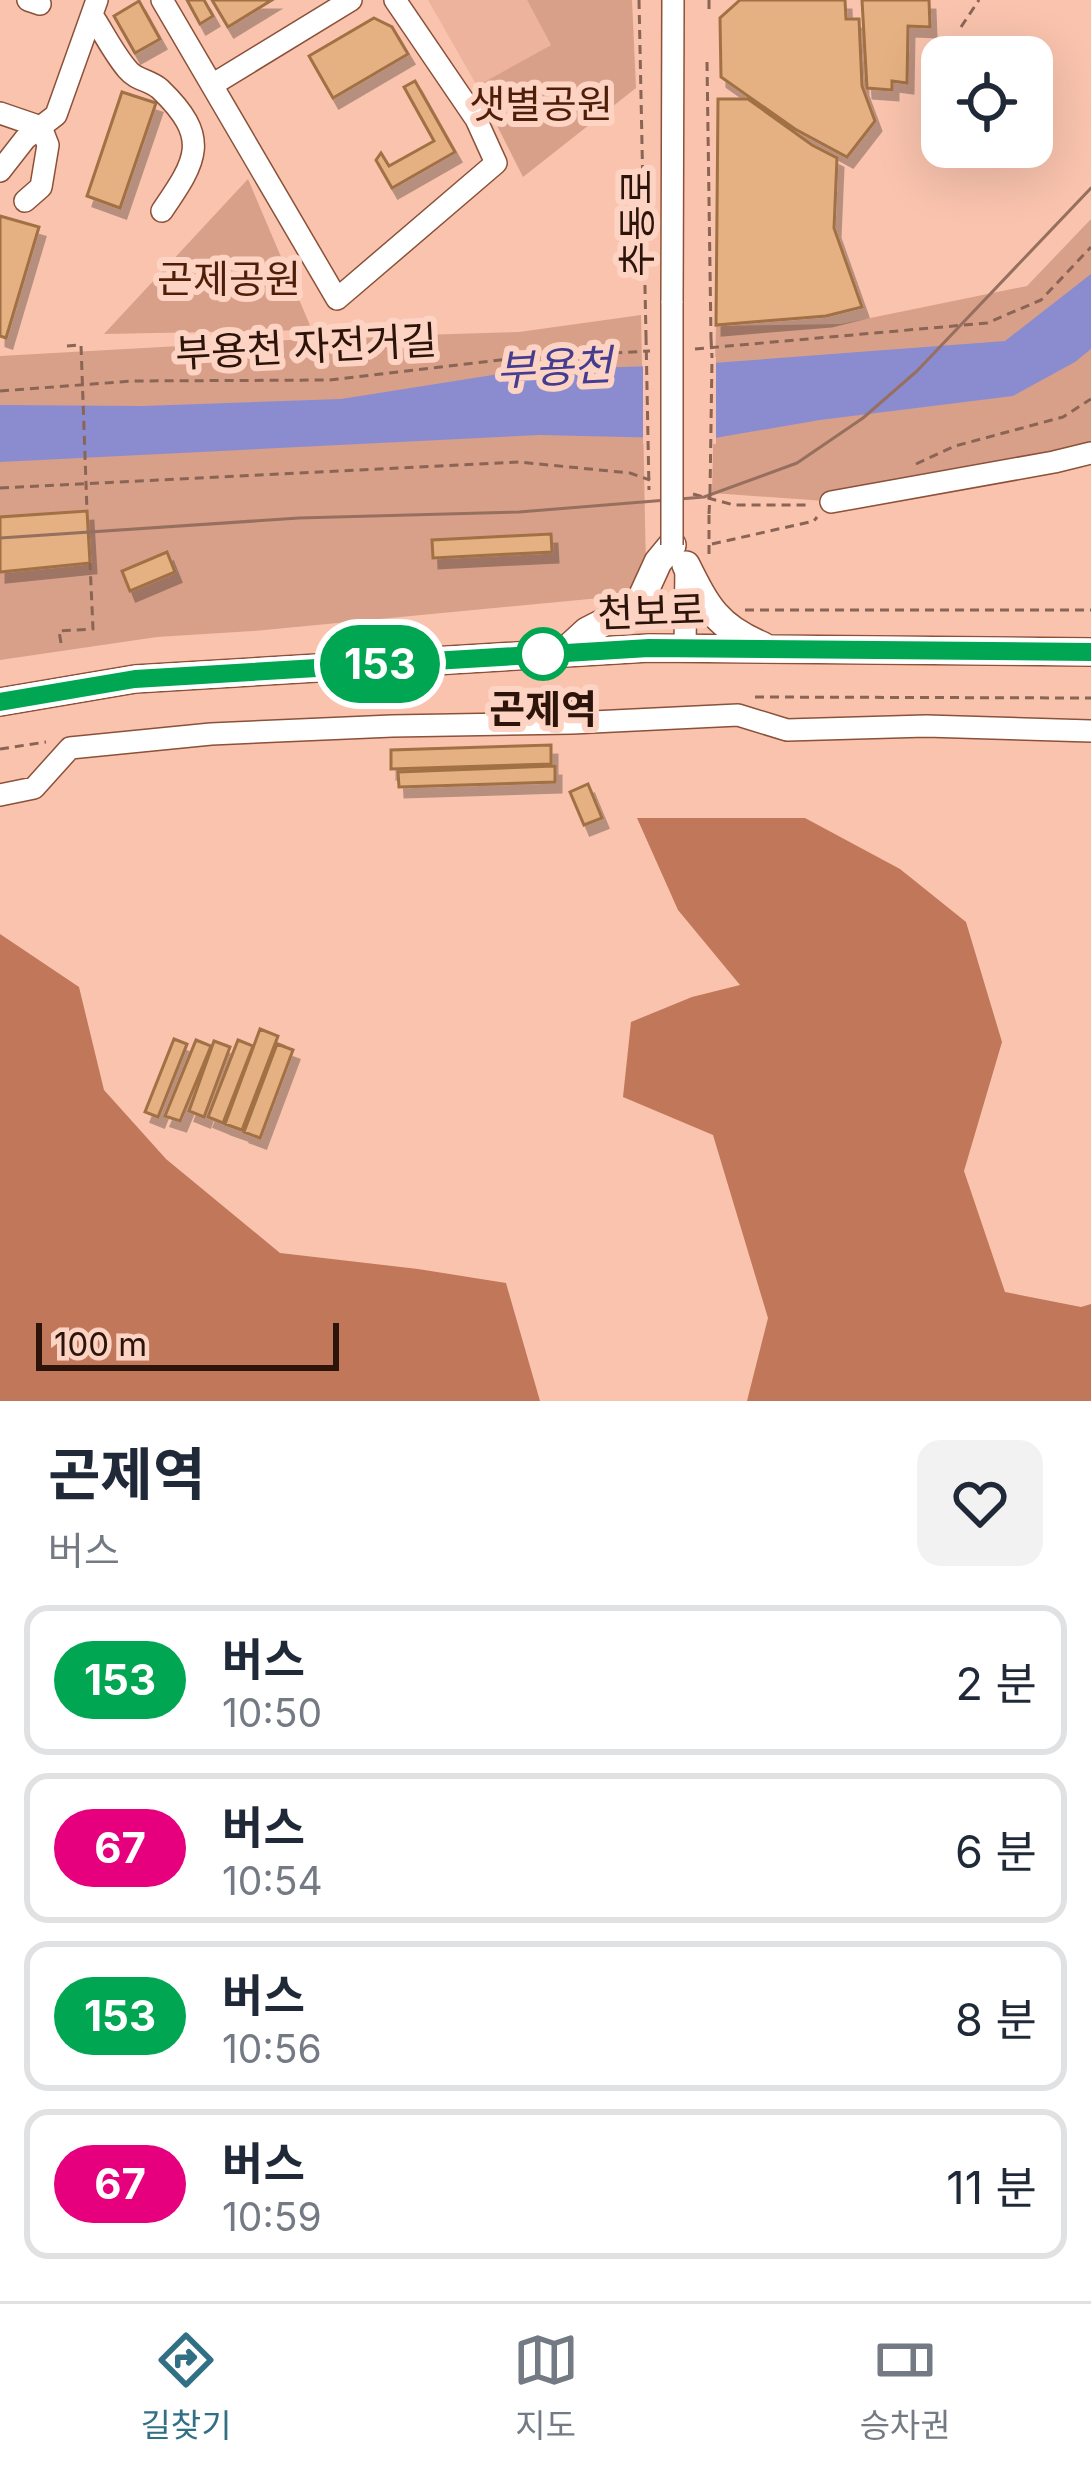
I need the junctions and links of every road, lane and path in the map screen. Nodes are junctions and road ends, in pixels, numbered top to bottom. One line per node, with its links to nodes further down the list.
1 (163, 0): 12 (street)
2 (351, 0): 12 (street)
3 (395, 0): 12 (street)
4 (639, 0): 29 (path, bridge)
5 (673, 0): 33 (street, 추동로, bridge)
6 (709, 0): 9 (path)
7 (979, 0): 10 (path)
8 (94, 8): 14 (street); 17 (street)
9 (709, 12)
10 (961, 27)
11 (707, 62): 32 (path, bridge)
12 (212, 86)
13 (0, 113): 14 (street)
14 (41, 127): 15 (street); 16 (street)
15 (0, 171)
16 (25, 200)
17 (163, 211)
18 (1091, 247): 20 (path)
19 (67, 346): 31 (path, bridge)
20 (684, 350)
21 (661, 351): 22 (path, 부용천 자전거길)
22 (0, 391)
23 (1091, 400): 25 (path)
24 (1091, 453): 30 (street)
25 (914, 464)
26 (650, 479): 27 (path)
27 (0, 488)
28 (689, 493): 30 (path)
29 (650, 500)
30 (829, 504): 32 (path)
31 (87, 511)
32 (709, 545): 33 (path)
33 (689, 556): 38 (street); 39 (main road); 41 (main road)
34 (90, 563): 37 (path)
35 (734, 610): 36 (path)
36 (1091, 610)
37 (61, 643)
38 (685, 648): 39 (main road, 천보로); 41 (main road, 천보로)
39 (767, 648): 40 (main road, 천보로)
40 (1091, 652)
41 (563, 653): 44 (main road, 천보로)
42 (740, 697): 43 (path)
43 (1091, 698)
44 (0, 702)
45 (1091, 731): 46 (street)
46 (0, 795)

